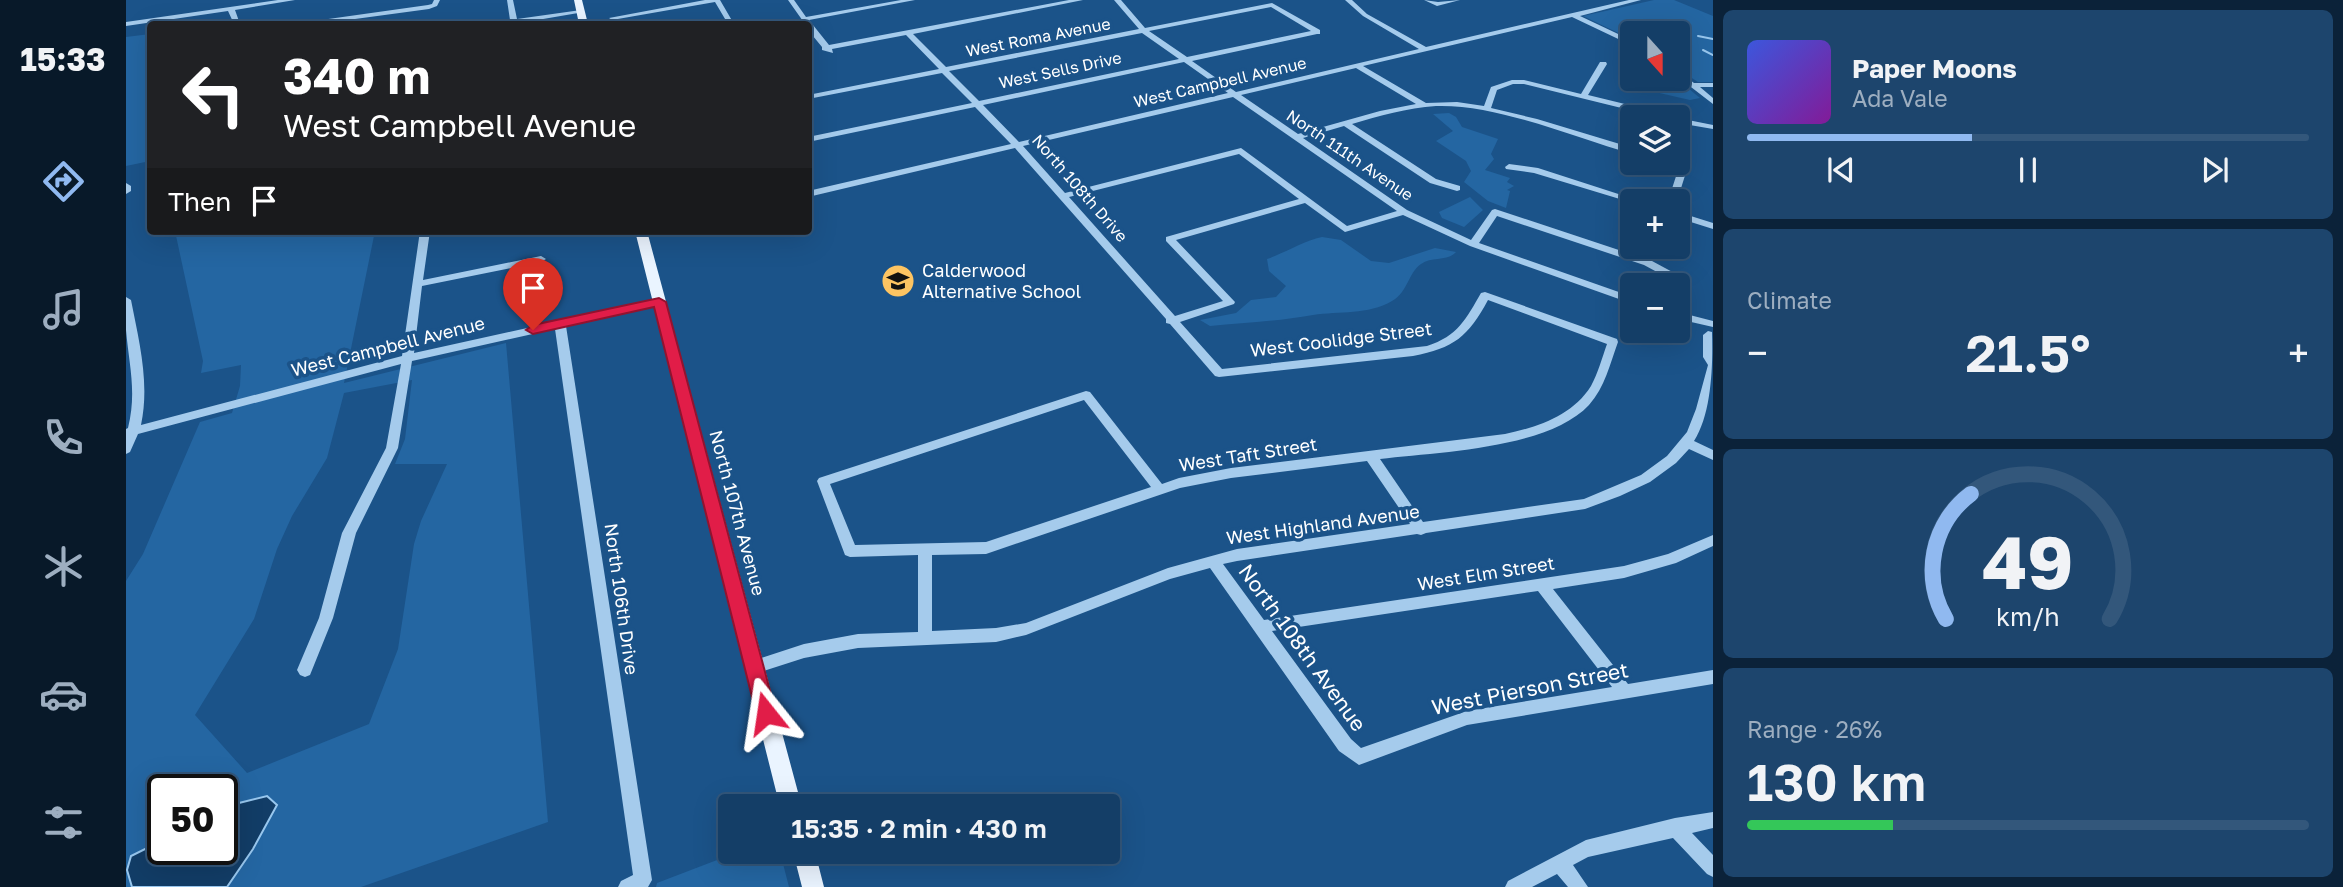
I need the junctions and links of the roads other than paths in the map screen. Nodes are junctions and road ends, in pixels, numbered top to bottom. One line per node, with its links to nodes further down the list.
1 (510, 0): 26 (street)
2 (578, 0): 17 (main road)
3 (717, 0): 20 (street); 29 (street)
4 (791, 0): 30 (street)
5 (912, 0): 31 (street)
6 (1080, 0): 15 (street)
7 (1117, 0): 35 (street, North 111th Avenue)
8 (1348, 0): 40 (street)
9 (1427, 0): 10 (street)
10 (1457, 0)
11 (1638, 0): 13 (street, West Campbell Avenue)
12 (292, 1): 16 (street)
13 (1626, 1): 19 (street, West Campbell Avenue)
14 (436, 3): 25 (street)
15 (1042, 7): 18 (street); 21 (street)
16 (231, 10): 23 (street); 24 (street)
17 (581, 12): 27 (street); 28 (main road)
18 (1050, 13)
19 (1573, 15): 38 (street); 40 (street, West Campbell Avenue)
20 (612, 18)
21 (974, 20): 33 (street); 37 (street)
22 (147, 21): 32 (street)
23 (148, 21)
24 (235, 21)
25 (325, 21)
26 (514, 21)
27 (521, 21)
28 (583, 21)
29 (729, 21)
30 (806, 21)
31 (812, 22)
32 (126, 24)
33 (981, 26)
34 (812, 30): 39 (street)
35 (1144, 31): 36 (street, West Roma Avenue); 42 (street, North 111th Avenue); 45 (street, West Roma Avenue)
36 (1317, 32): 42 (street, West Sells Drive)
37 (907, 33): 39 (street); 45 (street, North 108th Drive)
38 (1620, 38)
39 (825, 48): 41 (street)
40 (1426, 50): 44 (street, West Campbell Avenue)
41 (833, 53)
42 (1185, 60): 49 (street, North 111th Avenue); 53 (street, West Sells Drive)
43 (1602, 64): 50 (street)
44 (1357, 66): 49 (street, West Campbell Avenue); 54 (street)
45 (943, 70): 51 (street, West Roma Avenue); 53 (street, North 108th Drive)
46 (1690, 82): 47 (street)
47 (1694, 85): 48 (street); 52 (street)
48 (1713, 85)
49 (1235, 95): 60 (street, North 111th Avenue); 62 (street, West Campbell Avenue)
50 (1584, 95): 55 (street); 56 (street)
51 (812, 96)
52 (1713, 102)
53 (976, 104): 61 (street, West Sells Drive); 62 (street, North 108th Drive)
54 (1424, 105): 56 (street); 58 (street)
55 (1622, 105)
56 (1486, 110): 63 (street)
57 (1690, 122): 59 (street)
58 (1346, 124): 60 (street); 65 (street)
59 (1713, 127)
60 (1296, 138): 70 (street, North 111th Avenue)
61 (812, 139)
62 (1016, 145): 66 (street, West Campbell Avenue); 67 (street, North 108th Drive)
63 (1620, 148)
64 (1509, 167): 68 (street)
65 (1457, 188)
66 (812, 193)
67 (1063, 196): 69 (street); 84 (street, North 108th Drive)
68 (1620, 196)
69 (1307, 200): 70 (street); 84 (street)
70 (1404, 212): 75 (street, North 111th Avenue)
71 (1690, 219): 72 (street)
72 (1713, 226)
73 (424, 235): 78 (street)
74 (645, 235): 82 (main road, North 107th Avenue)
75 (1473, 244): 77 (street); 80 (street, North 111th Avenue)
76 (541, 259): 78 (street)
77 (1667, 273)
78 (417, 284): 89 (street)
79 (1485, 295): 91 (street, West Coolidge Street); 95 (street, West Taft Street)
80 (1620, 296)
81 (126, 300): 88 (street)
82 (659, 302): 85 (street, West Campbell Avenue); 105 (main road, North 107th Avenue)
83 (1690, 320): 87 (street)
84 (1170, 321): 91 (street, North 108th Drive)
85 (559, 324): 89 (street, West Campbell Avenue); 116 (street, North 106th Drive)
86 (1690, 324): 87 (street)
87 (1711, 328): 90 (street, West Highland Avenue)
88 (130, 350): 92 (street)
89 (408, 358): 92 (street, West Campbell Avenue); 106 (street)
90 (1713, 365): 93 (street, West Highland Avenue)
91 (1219, 373)
92 (131, 432): 94 (street)
93 (1686, 442): 96 (street); 98 (street, West Highland Avenue)
94 (126, 449)
95 (1370, 455): 97 (street, West Taft Street); 98 (street)
96 (1713, 455)
97 (1159, 489): 100 (street, West Taft Street); 100 (street, West Taft Street)
98 (1421, 530): 101 (street, West Highland Avenue)
99 (1713, 540): 102 (street, West Elm Street)
100 (925, 551): 104 (street)
101 (1213, 561): 103 (street, North 108th Avenue); 104 (street, West Highland Avenue)
102 (1542, 585): 103 (street, West Elm Street); 108 (street)
103 (1259, 627): 109 (street, North 108th Avenue)
104 (925, 639): 105 (street, West Highland Avenue)
105 (754, 667): 110 (main road, North 107th Avenue)
106 (305, 670)
107 (1713, 677): 108 (street, West Pierson Street)
108 (1625, 692): 109 (street, West Pierson Street)
109 (1359, 757)
110 (788, 794)
111 (1713, 820): 112 (street)
112 (1675, 827): 113 (street); 115 (street)
113 (1559, 862): 118 (street); 119 (street)
114 (807, 864): 117 (main road)
115 (1713, 868)
116 (635, 884)
117 (813, 887)
118 (1514, 887)
119 (1579, 887)

